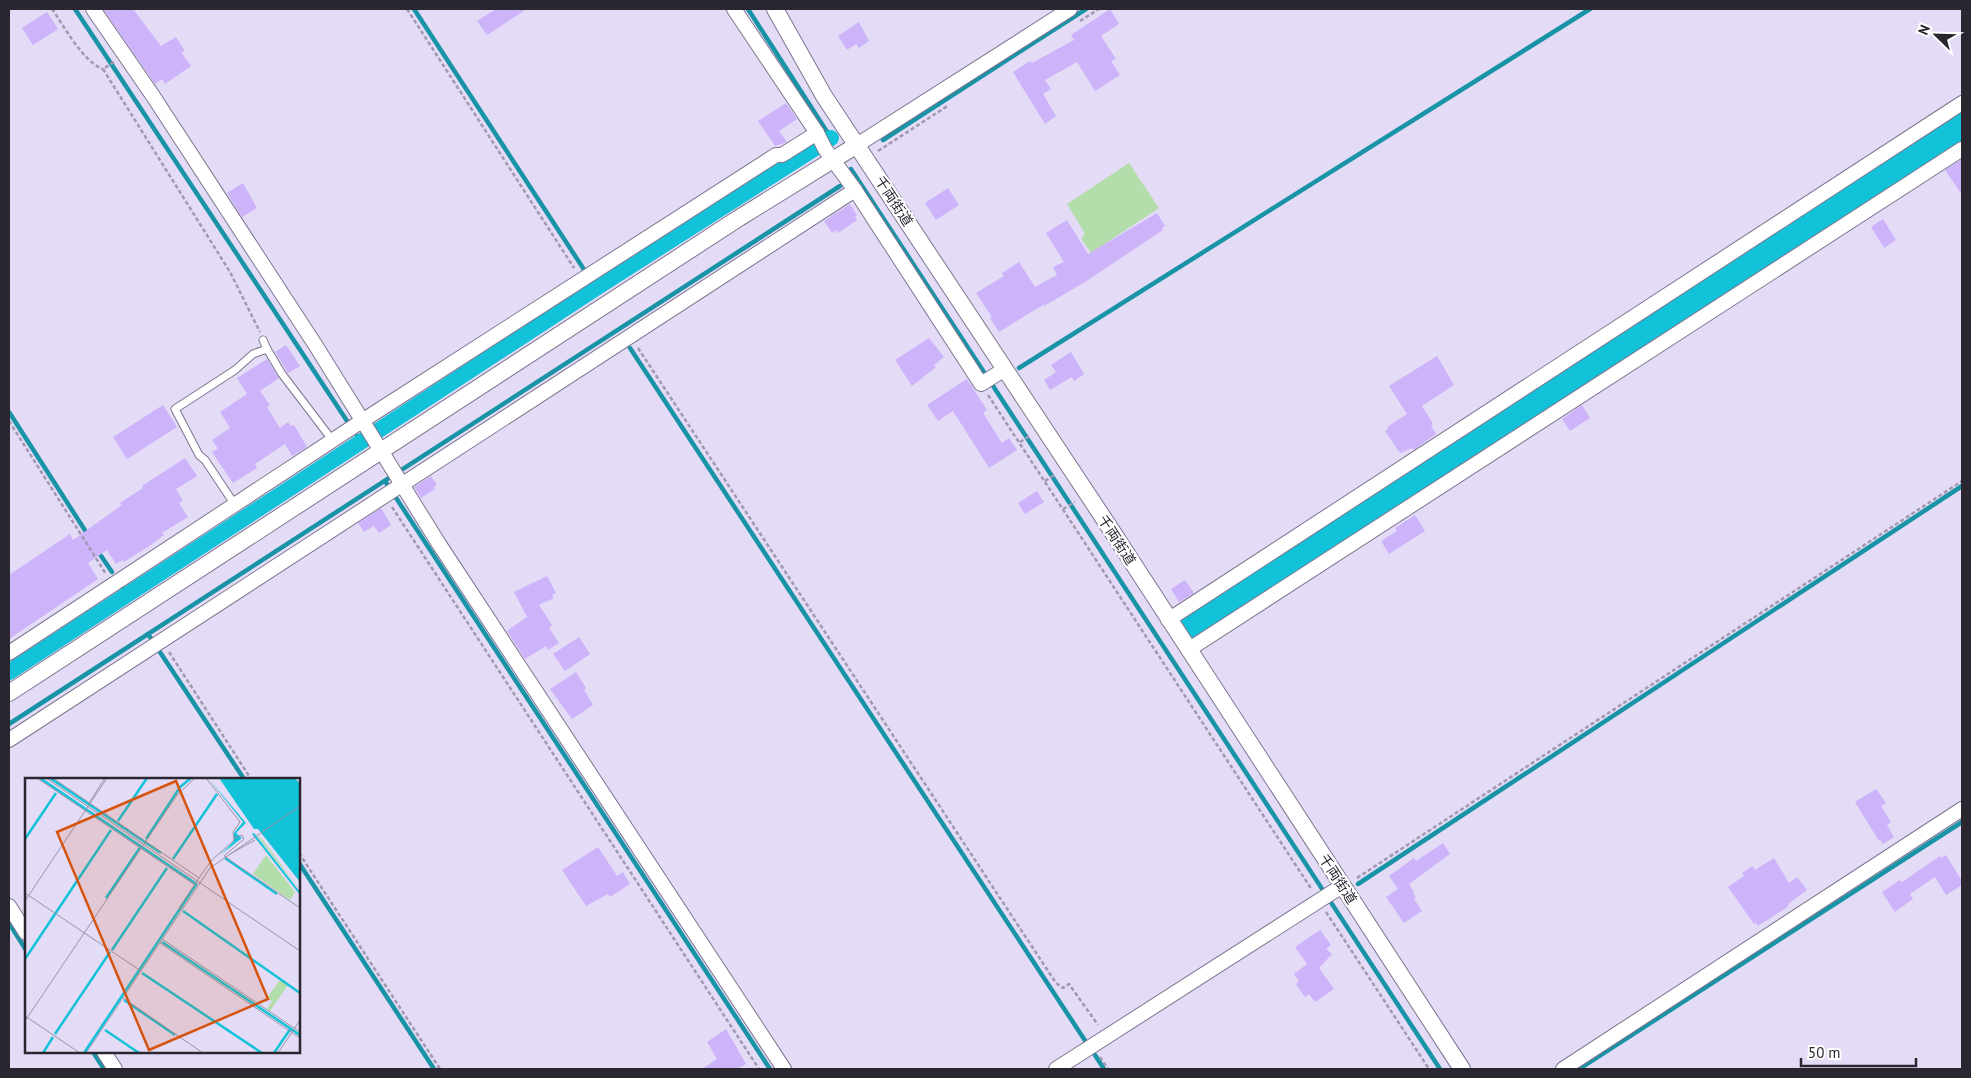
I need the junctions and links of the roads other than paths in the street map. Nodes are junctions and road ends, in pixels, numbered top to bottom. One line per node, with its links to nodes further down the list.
1 (93, 9): 13 (street)
2 (734, 9): 6 (street)
3 (775, 9): 7 (street, 千両街道)
4 (1070, 9): 7 (street)
5 (1962, 103): 18 (street)
6 (824, 145): 7 (street); 9 (street); 13 (street); 15 (street)
7 (856, 145): 12 (street, 千両街道)
8 (1962, 150): 19 (street)
9 (855, 190): 12 (street); 16 (street)
10 (263, 340): 11 (lane)
11 (267, 349): 14 (lane); 17 (lane)
12 (990, 378): 18 (street, 千両街道)
13 (364, 425): 14 (street); 15 (street)
14 (333, 441): 17 (street)
15 (378, 446): 16 (street); 21 (street)
16 (394, 489): 22 (street); 29 (street)
17 (235, 505): 20 (street)
18 (1168, 620): 19 (street, 千両街道)
19 (1188, 650): 24 (street, 千両街道)
20 (9, 653)
21 (9, 693)
22 (9, 740)
23 (1962, 809): 32 (street)
24 (1328, 895): 30 (street); 31 (street, 千両街道)
25 (9, 906): 26 (street)
26 (25, 931)
27 (105, 1053): 28 (street)
28 (115, 1069)
29 (784, 1069)
30 (1056, 1069)
31 (1462, 1069)
32 (1563, 1069)

